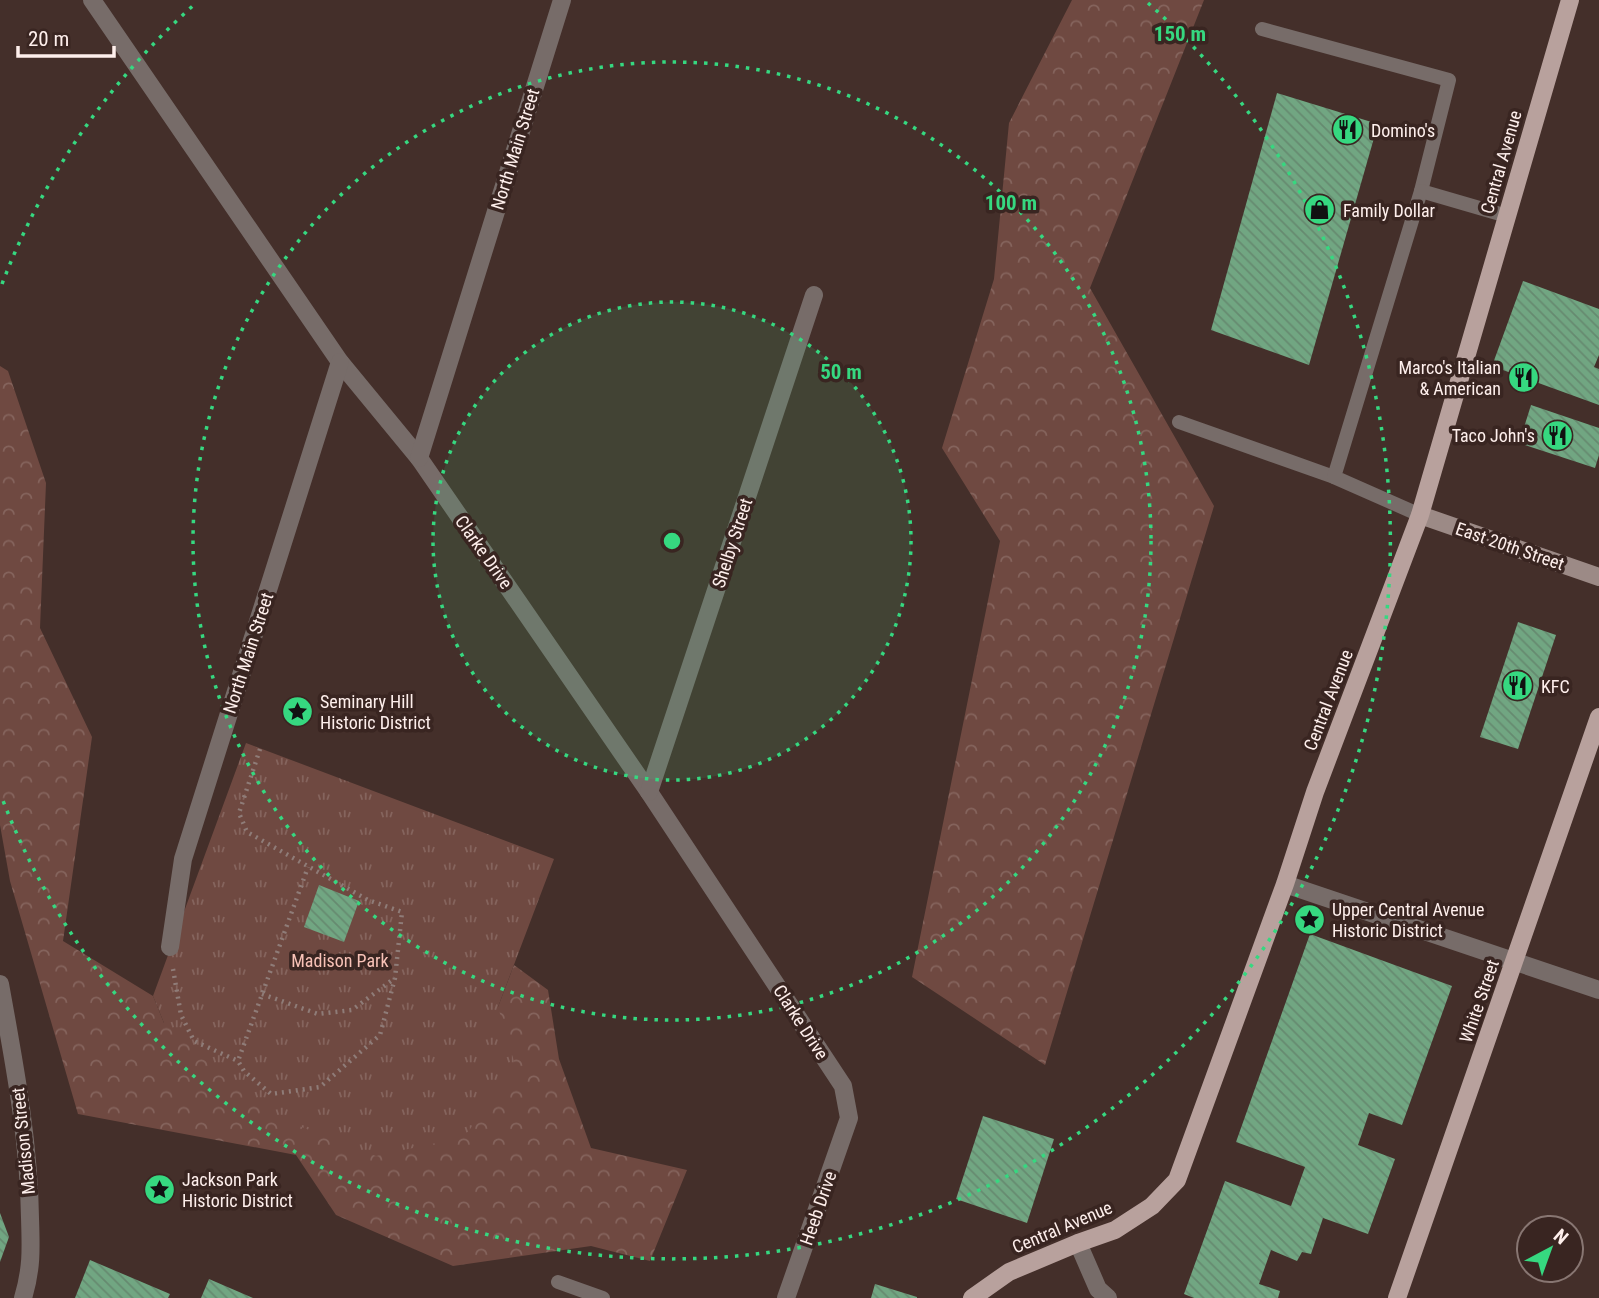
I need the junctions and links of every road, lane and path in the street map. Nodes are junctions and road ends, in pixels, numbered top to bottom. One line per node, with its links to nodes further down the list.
1 (92, 0): 8 (street, Clarke Drive)
2 (562, 0): 10 (street, North Main Street)
3 (1570, 0): 6 (main road, Central Avenue)
4 (1262, 29): 5 (lane)
5 (1421, 191): 6 (lane); 11 (lane)
6 (1507, 216): 12 (main road, Central Avenue)
7 (814, 295): 16 (street, Shelby Street)
8 (340, 362): 10 (street, Clarke Drive); 19 (street, North Main Street)
9 (1179, 422): 11 (lane)
10 (419, 458): 16 (street, Clarke Drive)
11 (1334, 477): 12 (lane)
12 (1420, 515): 13 (street, East 20th Street); 18 (main road, Central Avenue)
13 (1599, 577)
14 (1599, 717): 20 (main road, White Street)
15 (260, 749): 17 (path)
16 (649, 792): 26 (street, Clarke Drive)
17 (309, 867): 21 (path); 24 (path)
18 (1285, 884): 20 (street); 27 (main road, Central Avenue)
19 (170, 947): 25 (path)
20 (1515, 962): 23 (street); 34 (main road, White Street)
21 (395, 978): 24 (path); 25 (path)
22 (0, 984): 29 (street, Madison Street)
23 (1599, 990)
24 (262, 994): 25 (path)
25 (238, 1061)
26 (849, 1118): 31 (street, Heeb Drive)
27 (1078, 1243): 32 (main road, Central Avenue); 33 (street)
28 (558, 1282): 30 (lane)
29 (23, 1298)
30 (603, 1298)
31 (786, 1298)
32 (972, 1298)
33 (1108, 1298)
34 (1397, 1298)

